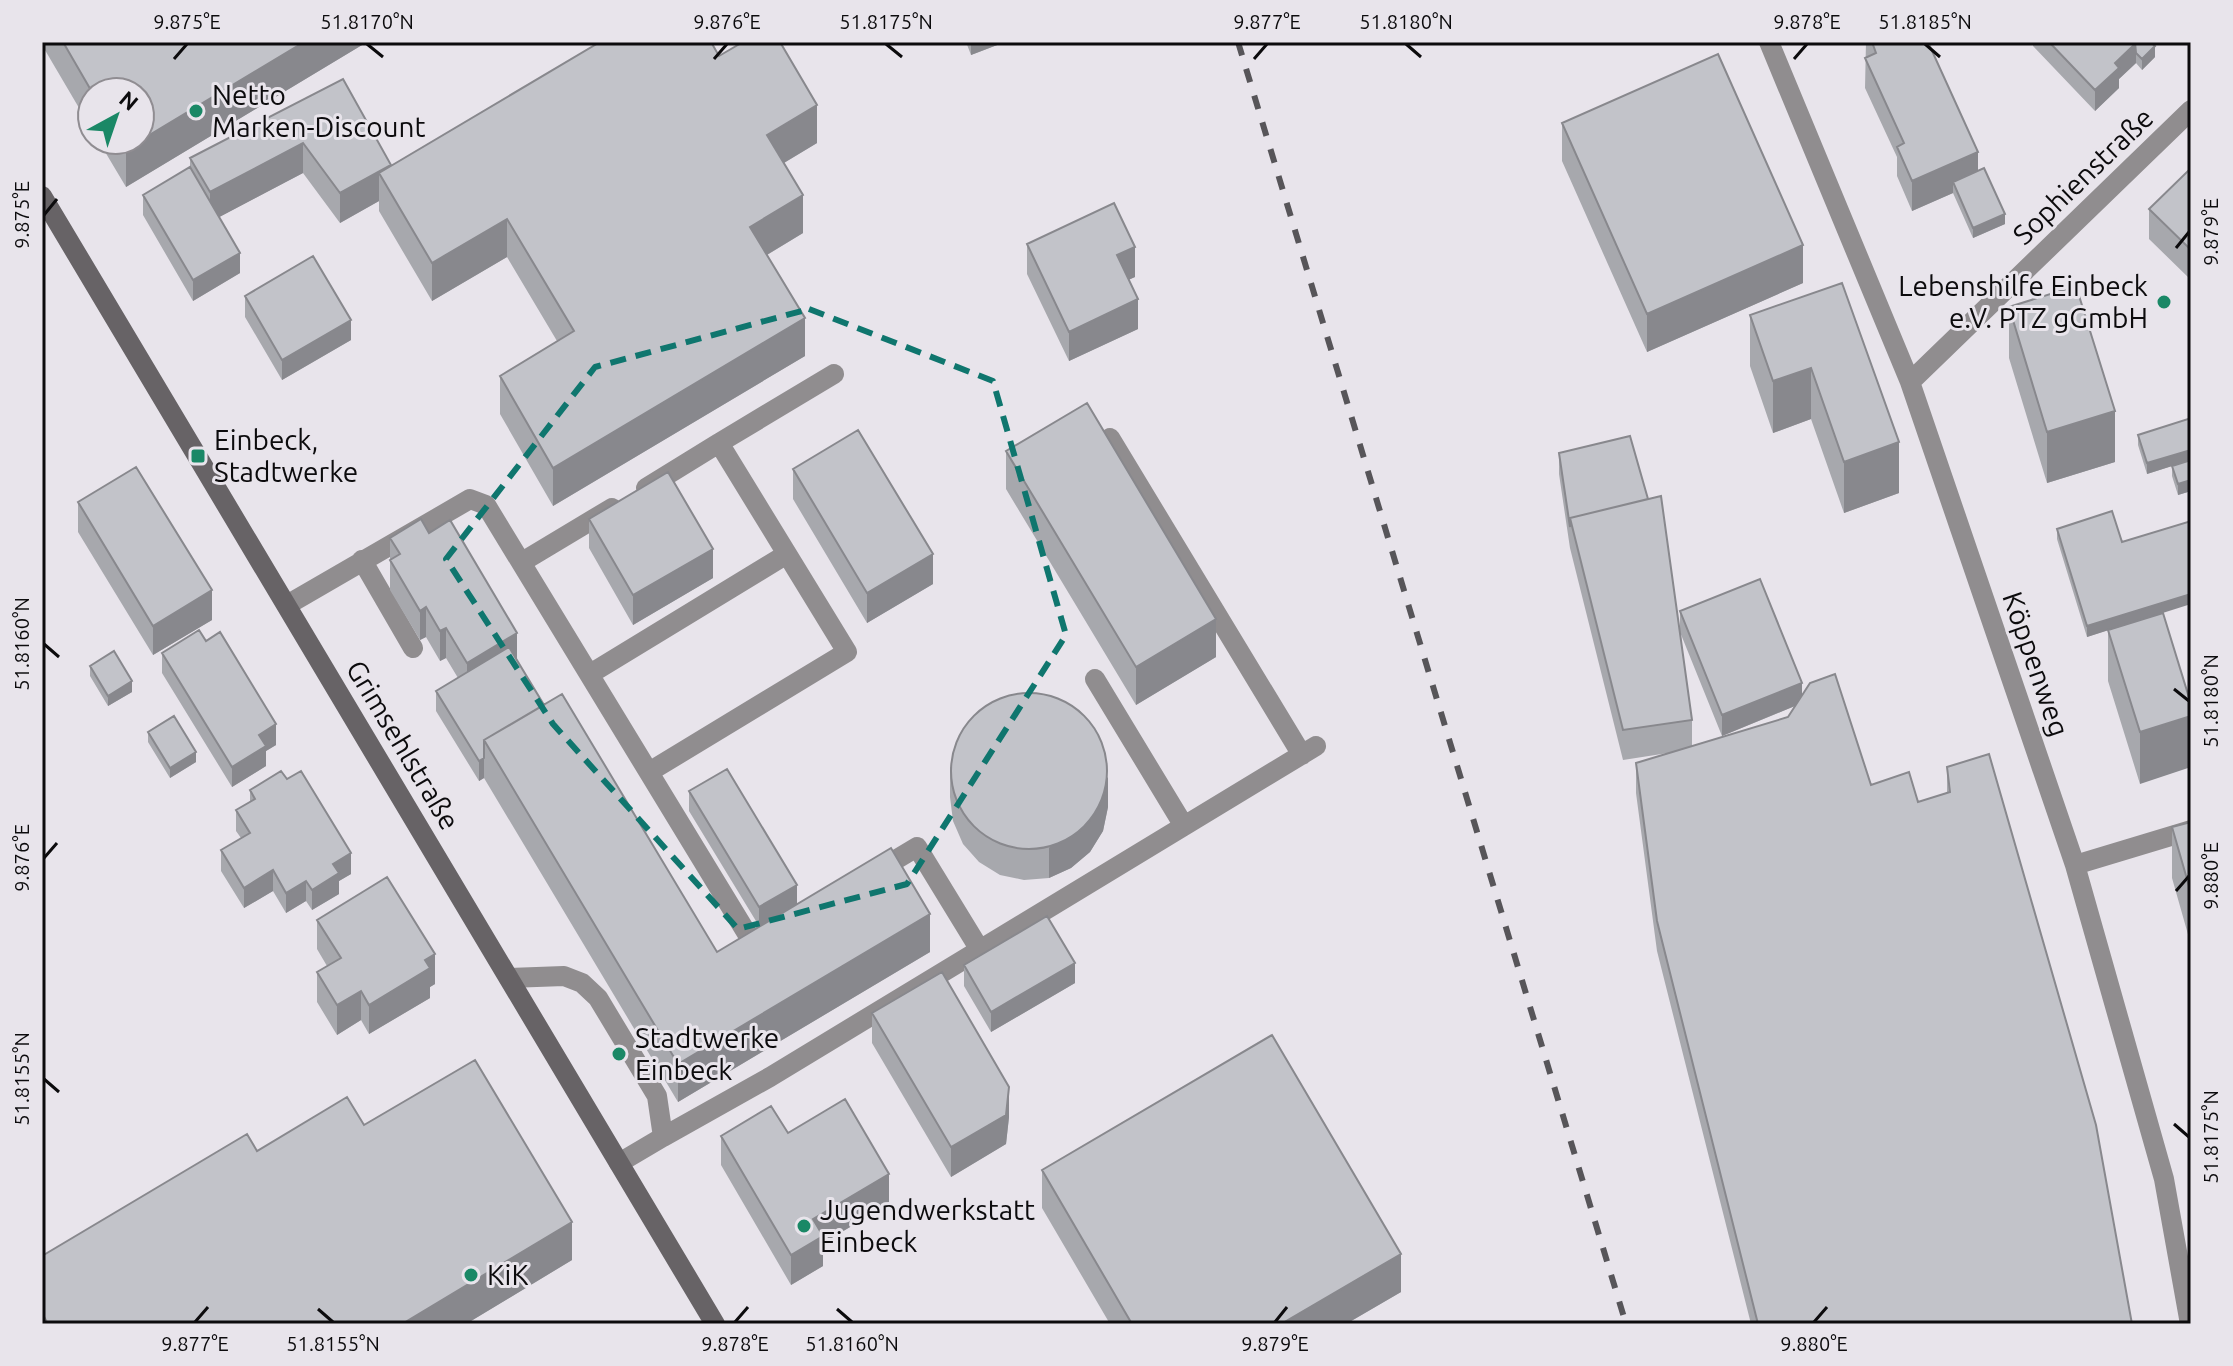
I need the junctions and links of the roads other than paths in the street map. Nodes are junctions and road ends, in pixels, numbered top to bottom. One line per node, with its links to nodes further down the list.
1 (1769, 42): 5 (street, Köppenweg)
2 (2191, 110): 5 (street, Sophienstraße)
3 (42, 196): 11 (main road, Grimsehlstraße)
4 (834, 374): 7 (street)
5 (1910, 382): 18 (street, Köppenweg)
6 (1110, 438): 16 (street)
7 (719, 443): 8 (street); 10 (street)
8 (787, 554): 13 (street); 15 (street)
9 (362, 560): 10 (street); 11 (street); 12 (street)
10 (522, 562): 13 (street)
11 (287, 605): 22 (main road, Grimsehlstraße)
12 (413, 648)
13 (590, 674): 15 (street)
14 (1095, 679): 16 (street)
15 (649, 772): 20 (street)
16 (1184, 826): 21 (street)
17 (2191, 830): 18 (street)
18 (2075, 865): 26 (street, Köppenweg)
19 (863, 880): 21 (street)
20 (781, 929)
21 (980, 950): 23 (street)
22 (509, 978): 23 (street); 24 (main road, Grimsehlstraße)
23 (663, 1137): 24 (street)
24 (619, 1163): 25 (main road, Grimsehlstraße)
25 (715, 1324)
26 (2190, 1324)

